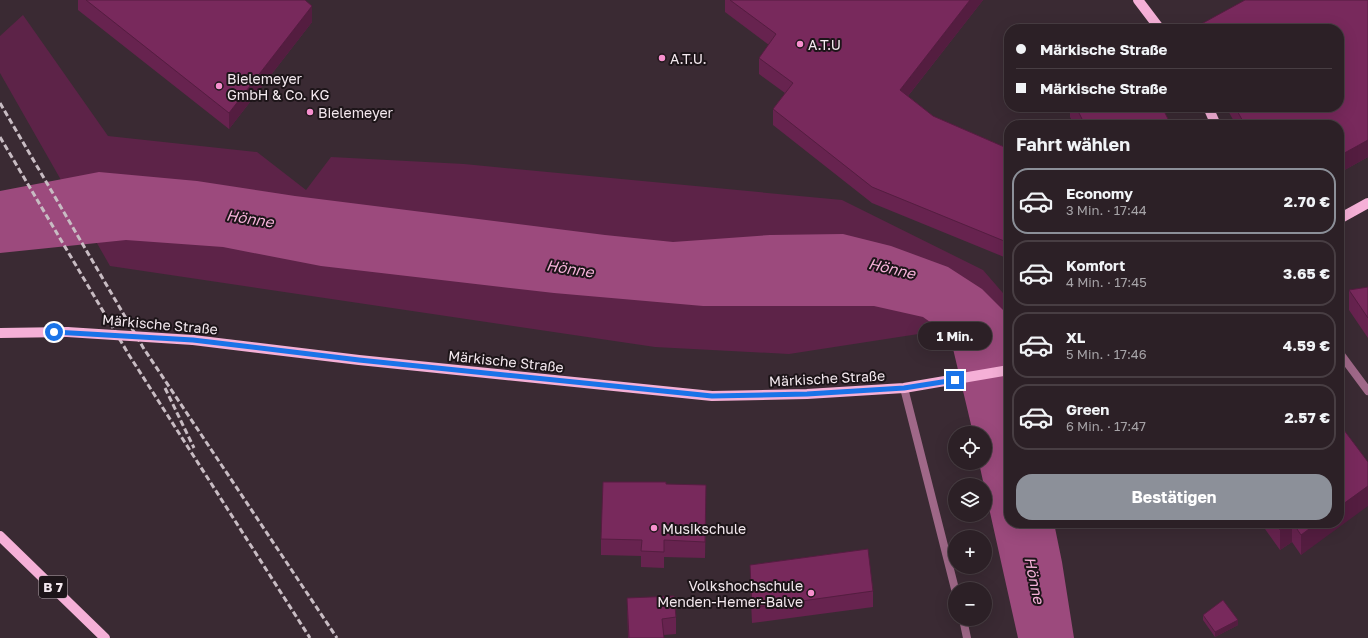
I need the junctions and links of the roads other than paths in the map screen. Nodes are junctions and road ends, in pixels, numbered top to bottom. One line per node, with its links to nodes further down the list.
1 (1138, 0): 2 (main road)
2 (1156, 24)
3 (1368, 203): 4 (main road)
4 (1344, 216)
5 (0, 333): 8 (main road, Märkische Straße, bridge)
6 (1344, 359): 9 (street)
7 (1004, 371): 8 (main road, Märkische Straße)
8 (904, 388): 11 (street)
9 (1368, 391)
10 (0, 536): 13 (main road, B 7)
11 (953, 582)
12 (964, 626): 14 (street)
13 (105, 638)
14 (967, 638)

